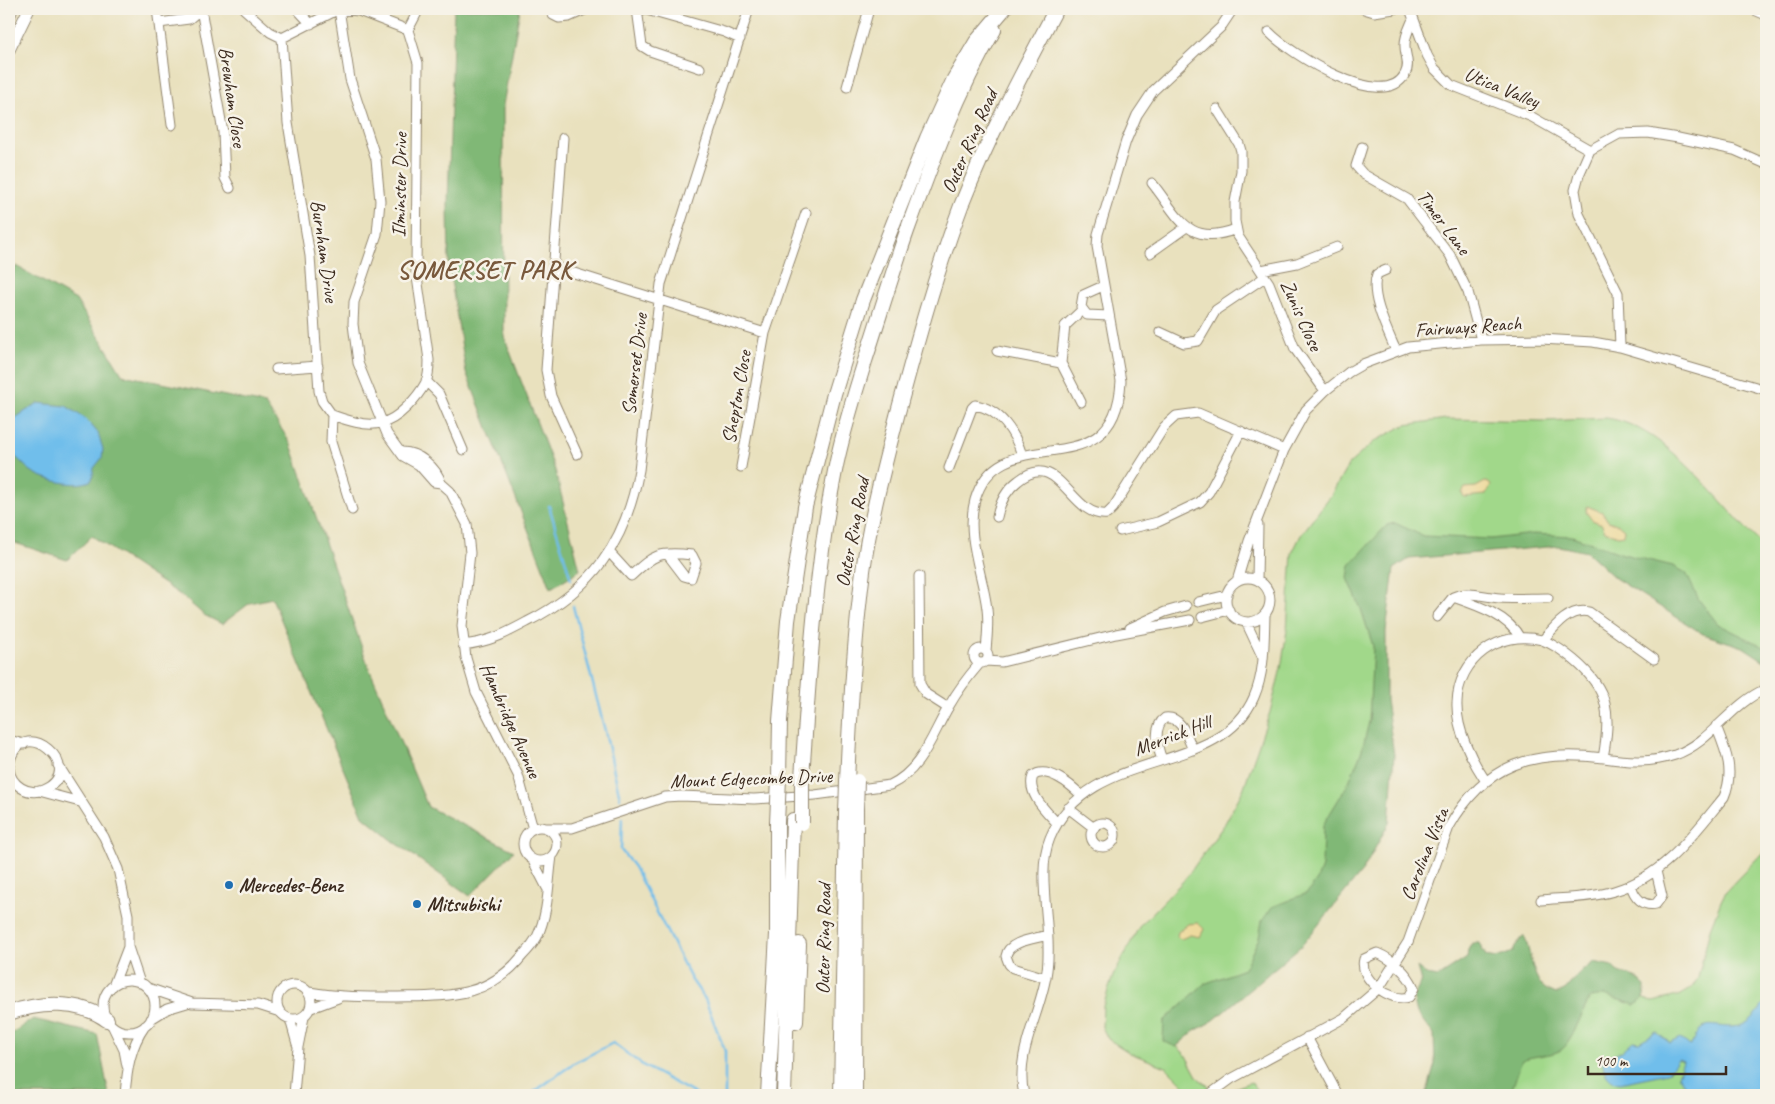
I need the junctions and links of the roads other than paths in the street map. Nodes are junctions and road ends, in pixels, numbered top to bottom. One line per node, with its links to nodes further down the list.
1 (12, 9): 24 (main road)
2 (29, 9): 32 (main road)
3 (157, 9): 26 (street)
4 (201, 9): 26 (street); 42 (street, Brewham Close)
5 (244, 9): 30 (street)
6 (297, 9): 27 (street)
7 (339, 9): 22 (street); 27 (street); 69 (street, Hambridge Avenue)
8 (419, 9): 28 (street)
9 (550, 9): 10 (street)
10 (587, 9)
11 (637, 9): 33 (street)
12 (643, 9): 31 (street)
13 (749, 9): 31 (street, Somerset Drive)
14 (870, 9): 34 (street)
15 (1006, 9): 120 (highway, Outer Ring Road, bridge); 158 (highway, bridge)
16 (1056, 9): 119 (highway, Outer Ring Road, bridge)
17 (1233, 9): 51 (street)
18 (1364, 9): 19 (street)
19 (1394, 9)
20 (1410, 9): 25 (street, Utica Valley)
21 (1752, 9): 23 (street)
22 (360, 10): 28 (street)
23 (1766, 15)
24 (9, 17)
25 (1413, 18): 29 (street); 39 (street, Utica Valley)
26 (159, 23): 36 (street)
27 (311, 24): 30 (street)
28 (408, 30): 64 (street, Ilminster Drive)
29 (1269, 32)
30 (282, 38): 62 (street, Burnham Drive)
31 (740, 39): 52 (street, Somerset Drive)
32 (9, 50)
33 (700, 68)
34 (847, 87)
35 (1217, 109): 45 (street, Zunis Close)
36 (172, 125)
37 (563, 138): 48 (street)
38 (1362, 147): 57 (street, Timer Lane)
39 (1590, 150): 40 (street); 58 (street)
40 (1766, 164)
41 (1152, 182): 44 (street)
42 (230, 188)
43 (806, 212): 56 (street, Shepton Close)
44 (1185, 228): 45 (street); 47 (street)
45 (1236, 229): 50 (street, Zunis Close)
46 (1337, 247): 50 (street)
47 (1150, 253)
48 (555, 267): 52 (street, Shepton Close); 73 (street)
49 (1386, 270): 60 (street)
50 (1263, 273): 55 (street, Zunis Close); 66 (street, Zunis Close)
51 (1103, 286): 53 (street); 54 (street)
52 (659, 300): 56 (street, Shepton Close); 81 (street, Somerset Drive)
53 (1082, 310): 54 (street); 61 (street)
54 (1109, 316): 74 (street)
55 (1160, 332)
56 (765, 333): 75 (street, Shepton Close)
57 (1481, 340): 58 (street, Fairways Reach); 60 (street, Fairways Reach)
58 (1620, 347): 65 (street, Fairways Reach)
59 (997, 351): 61 (street)
60 (1396, 352): 66 (street, Fairways Reach)
61 (1060, 363): 67 (street)
62 (318, 366): 63 (street); 68 (street, Burnham Drive)
63 (276, 369)
64 (426, 381): 69 (street); 71 (street)
65 (1766, 390)
66 (1325, 391): 72 (street, Fairways Reach)
67 (1081, 402)
68 (332, 415): 69 (street); 77 (street)
69 (382, 423): 100 (street, Hambridge Avenue)
70 (1241, 431): 72 (street); 78 (street); 80 (street)
71 (463, 450)
72 (1284, 450): 79 (street, Fairways Reach)
73 (577, 454)
74 (1022, 455): 76 (street); 101 (street)
75 (741, 467)
76 (949, 468)
77 (352, 510)
78 (997, 517)
79 (1258, 520): 84 (street, Fairways Reach); 85 (street, Fairways Reach)
80 (1120, 531)
81 (610, 553): 82 (street); 100 (street, Somerset Drive)
82 (668, 555)
83 (919, 576): 105 (street)
84 (1257, 580): 85 (street); 92 (street)
85 (1237, 581): 86 (street, Fairways Reach)
86 (1227, 595): 89 (street); 91 (street)
87 (1453, 597): 88 (street); 94 (street); 98 (street)
88 (1548, 598)
89 (1198, 602)
90 (1186, 606): 97 (street)
91 (1229, 610): 93 (street); 96 (street)
92 (1265, 614): 96 (street); 103 (street, Merrick Hill)
93 (1202, 617)
94 (1437, 617)
95 (1190, 620): 97 (street)
96 (1246, 622): 103 (street)
97 (1116, 634): 101 (street)
98 (1520, 638): 99 (street); 114 (street)
99 (1543, 640): 102 (street); 110 (street)
100 (463, 645): 122 (street, Hambridge Avenue)
101 (982, 656): 105 (street, Mount Edgecombe Drive)
102 (1654, 658)
103 (1263, 659): 109 (street, Merrick Hill)
104 (1766, 689): 106 (street, Carolina Vista)
105 (948, 708): 124 (street, Mount Edgecombe Drive)
106 (1716, 726): 110 (street, Carolina Vista); 130 (street)
107 (9, 740): 108 (street)
108 (24, 744): 112 (street); 113 (street)
109 (1193, 750): 111 (street, Merrick Hill); 111 (street)
110 (1603, 758): 114 (street, Carolina Vista)
111 (1162, 759): 116 (street, Merrick Hill)
112 (58, 765): 115 (street); 117 (street)
113 (9, 767): 115 (street)
114 (1485, 780): 136 (street, Carolina Vista)
115 (39, 791): 117 (street)
116 (1081, 795): 118 (street, Merrick Hill); 121 (street)
117 (80, 802): 135 (street)
118 (1068, 808): 121 (street, Merrick Hill); 125 (street)
119 (851, 811): 126 (highway, Outer Ring Road); 163 (highway)
120 (798, 822): 159 (highway); 160 (highway, Outer Ring Road)
121 (1057, 823): 134 (street, Merrick Hill)
122 (533, 828): 123 (street); 129 (street)
123 (546, 828): 124 (street, Mount Edgecombe Drive); 127 (street)
124 (572, 828): 127 (street)
125 (1094, 828)
126 (844, 838): 161 (highway, Outer Ring Road); 162 (highway)
127 (557, 846): 128 (street)
128 (552, 856): 129 (street); 132 (street)
129 (532, 859): 132 (street)
130 (1656, 871): 131 (street); 131 (street)
131 (1631, 885): 133 (street)
132 (547, 888): 143 (street)
133 (1541, 900)
134 (1048, 935): 137 (street, Merrick Hill); 137 (street)
135 (128, 948): 138 (street); 139 (street)
136 (1395, 965): 140 (street, Carolina Vista); 140 (street); 140 (street)
137 (1046, 978): 164 (street, Merrick Hill)
138 (143, 984): 139 (street); 144 (street); 152 (street)
139 (113, 986): 151 (street)
140 (1380, 988): 153 (street, Carolina Vista)
141 (309, 992): 142 (street); 143 (street); 146 (street)
142 (278, 996): 145 (street); 148 (street)
143 (341, 998): 146 (street)
144 (192, 1002): 145 (street); 152 (street)
145 (258, 1005): 148 (street)
146 (311, 1008): 149 (street)
147 (9, 1012): 151 (highway)
148 (280, 1012): 150 (street)
149 (304, 1016): 150 (street); 154 (street)
150 (290, 1019): 154 (street)
151 (109, 1023): 152 (street); 155 (street)
152 (147, 1023): 155 (street)
153 (1307, 1037): 165 (street, Carolina Vista); 166 (street)
154 (298, 1047): 157 (street)
155 (128, 1068): 156 (street)
156 (125, 1095)
157 (294, 1095)
158 (768, 1095)
159 (784, 1095)
160 (792, 1095)
161 (841, 1095)
162 (847, 1095)
163 (855, 1095)
164 (1024, 1095)
165 (1209, 1095)
166 (1338, 1095)

